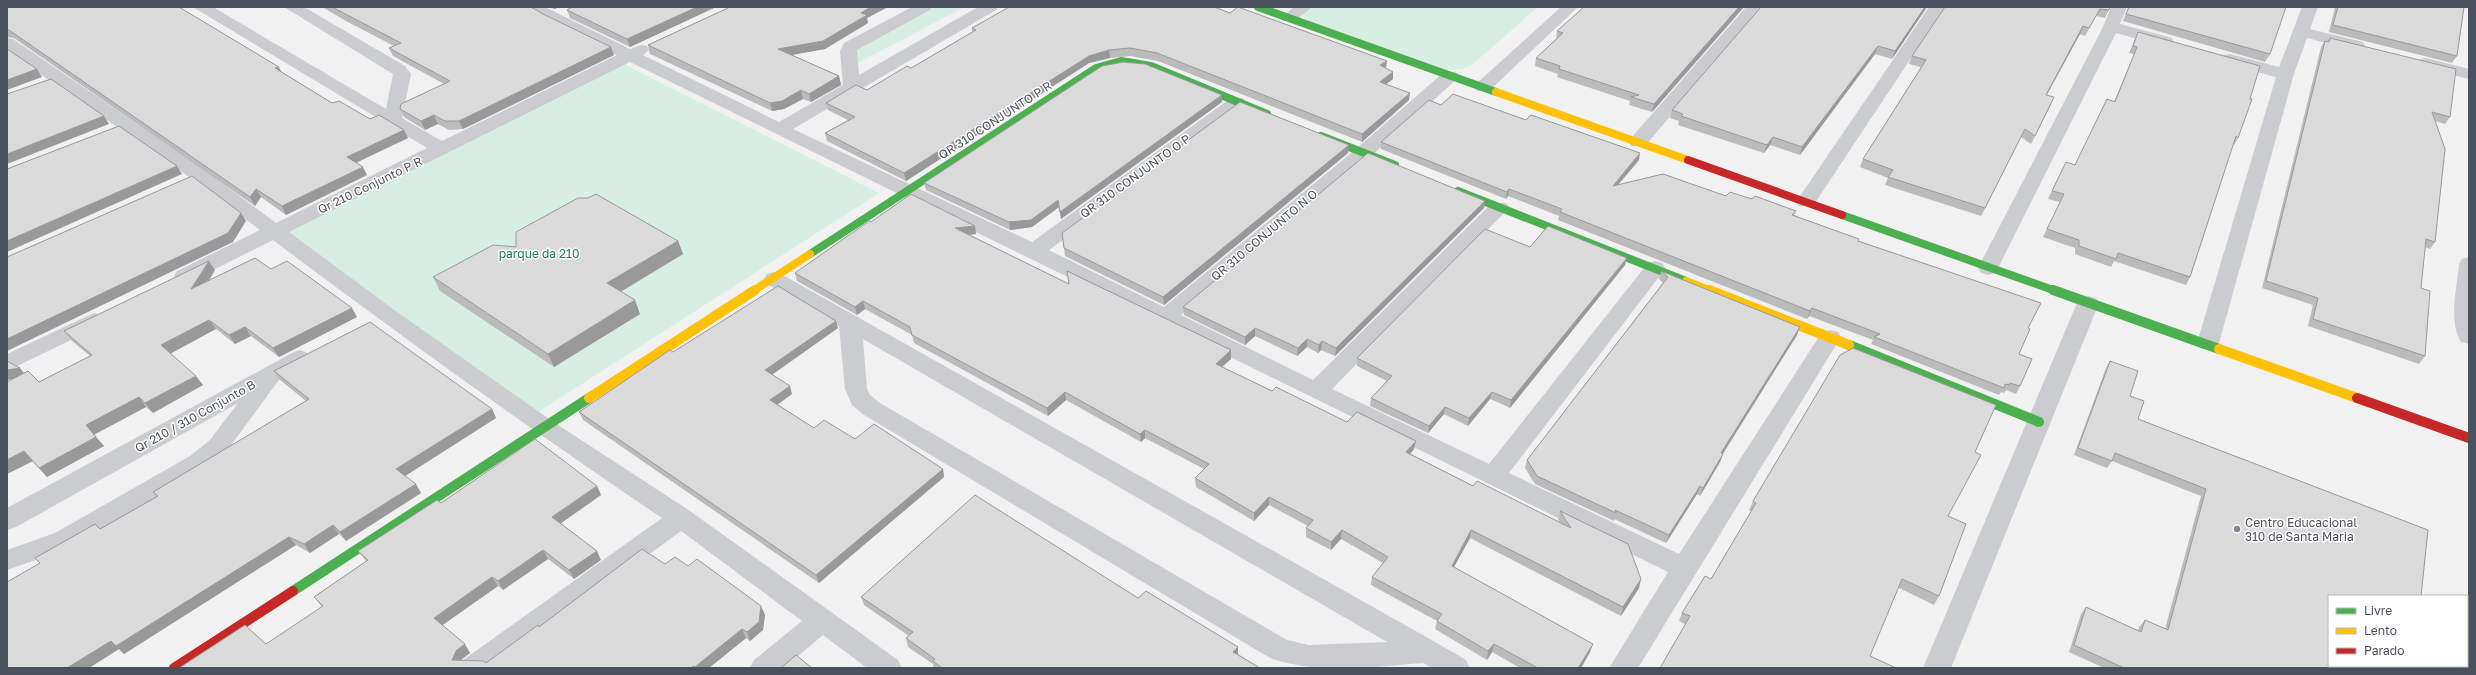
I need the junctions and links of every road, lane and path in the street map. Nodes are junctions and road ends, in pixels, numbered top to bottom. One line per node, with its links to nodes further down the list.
1 (201, 7): 34 (street)
2 (292, 7): 34 (street)
3 (532, 7): 14 (street)
4 (924, 7): 30 (street)
5 (990, 7): 30 (street)
6 (1258, 7): 15 (street)
7 (1304, 7): 15 (street)
8 (1570, 7): 31 (street)
9 (1755, 7): 39 (street)
10 (1937, 7): 47 (street)
11 (2119, 7): 16 (street)
12 (2310, 7): 17 (street)
13 (570, 10): 14 (street)
14 (553, 18): 22 (street)
15 (1289, 18): 27 (street)
16 (2111, 27): 20 (street); 53 (street)
17 (2302, 32): 21 (street); 25 (street)
18 (658, 42): 22 (street, Qr 210 Conjunto P R)
19 (7, 43): 28 (street)
20 (2179, 45)
21 (2370, 49)
22 (630, 55): 36 (street); 40 (street, Qr 210 Conjunto P R)
23 (2217, 56): 25 (street)
24 (2408, 58): 26 (street)
25 (2285, 74): 64 (street)
26 (2469, 74)
27 (1450, 76): 31 (street); 41 (street, QR 310 CONJUNTO N O)
28 (59, 78): 29 (street); 35 (street)
29 (37, 86)
30 (852, 86): 36 (street)
31 (1483, 87): 39 (street)
32 (1237, 102): 33 (street, QR 310 CONJUNTO P R); 46 (street, QR 310 CONJUNTO P R); 50 (street, QR 310 CONJUNTO O P)
33 (1274, 117)
34 (393, 119): 40 (street)
35 (125, 125): 38 (street); 43 (street)
36 (781, 128): 46 (street)
37 (1311, 132): 41 (street)
38 (102, 134)
39 (1638, 142): 47 (street)
40 (442, 149): 49 (street, Qr 210 Conjunto P R)
41 (1363, 152): 42 (street); 59 (street, QR 310 CONJUNTO N O)
42 (1406, 170)
43 (199, 174): 44 (street); 49 (street)
44 (178, 184)
45 (1449, 187): 48 (street)
46 (907, 192): 50 (street); 54 (street, QR 310 CONJUNTO P R)
47 (1806, 202): 53 (street)
48 (1499, 207): 52 (street); 68 (street)
49 (274, 232): 55 (street, Qr 210 Conjunto P R); 58 (street)
50 (1034, 251): 59 (street)
51 (2469, 264): 63 (street)
52 (1655, 268): 62 (street); 72 (street)
53 (1988, 268): 56 (street)
54 (774, 279): 60 (street); 70 (street, QR 310 CONJUNTO P R)
55 (169, 284)
56 (2088, 303): 64 (street); 69 (street)
57 (112, 311): 66 (street)
58 (385, 314): 61 (street); 70 (street)
59 (1165, 317): 68 (street)
60 (850, 322): 78 (street); 78 (street)
61 (364, 326)
62 (1830, 337): 69 (street); 76 (street)
63 (2469, 337)
64 (2208, 343): 71 (street)
65 (322, 348): 67 (street, Qr 210 / 310 Conjunto B)
66 (7, 363)
67 (272, 373): 74 (street, Qr 210 / 310 Conjunto B); 75 (street)
68 (1316, 391): 72 (street)
69 (2039, 422): 85 (street)
70 (544, 427): 73 (street); 79 (street, QR 310 CONJUNTO P R)
71 (2469, 438)
72 (1493, 476): 76 (street)
73 (681, 518): 77 (street); 80 (street)
74 (7, 520)
75 (7, 560)
76 (1684, 568): 84 (street)
77 (822, 620): 81 (street); 82 (street)
78 (1427, 651): 83 (street)
79 (174, 668)
80 (473, 668)
81 (764, 668)
82 (888, 668)
83 (1456, 668)
84 (1624, 668)
85 (1937, 668)

